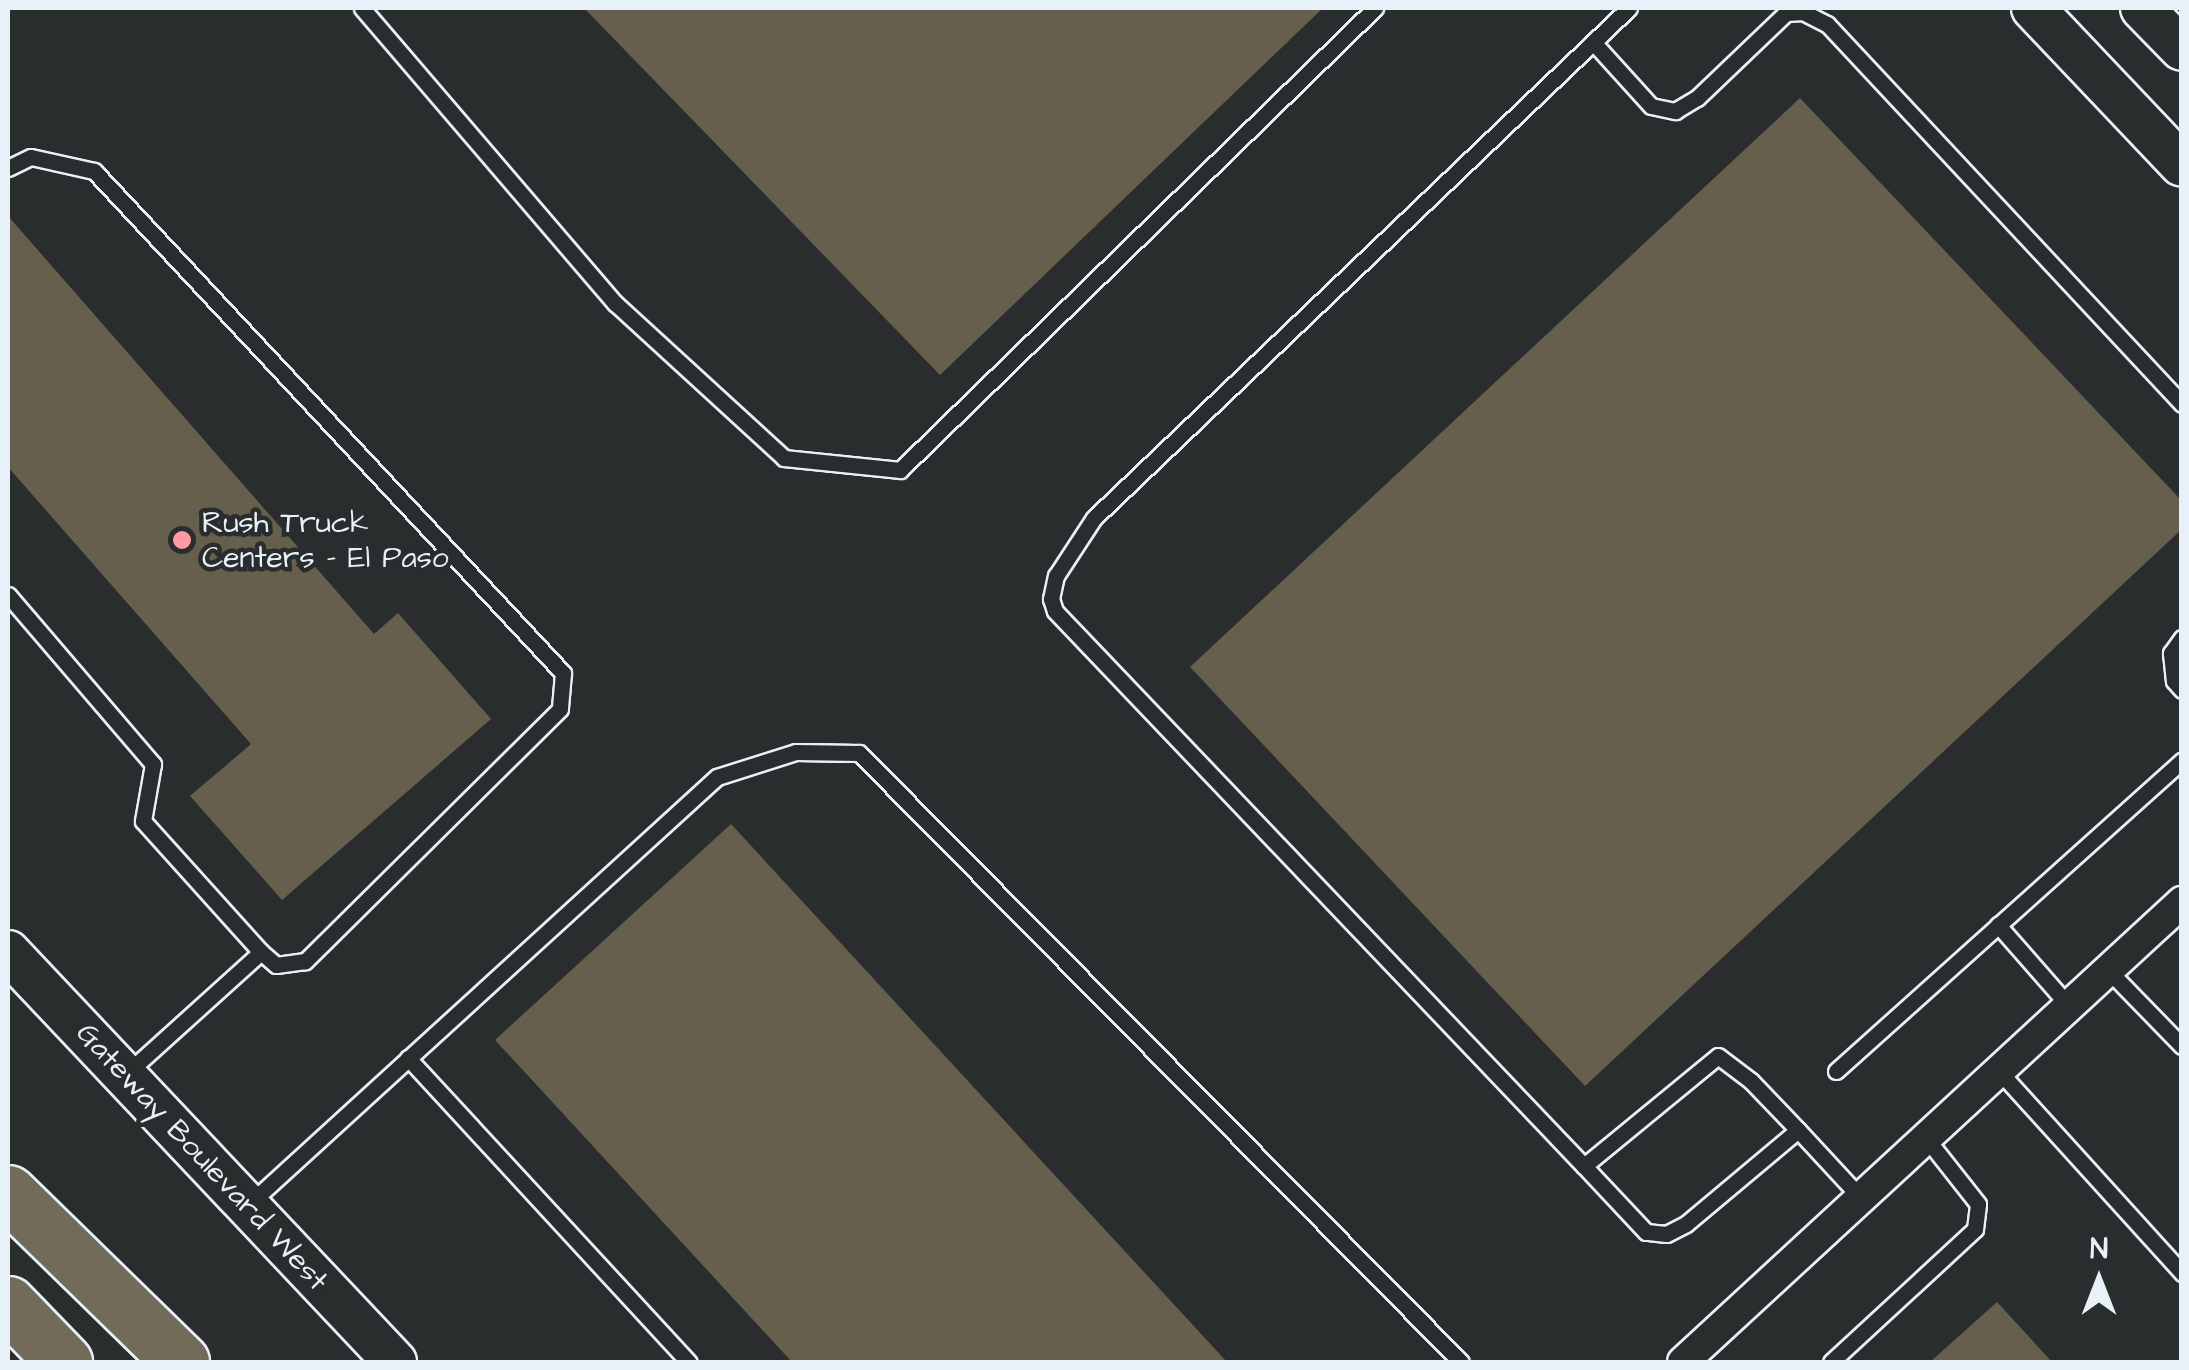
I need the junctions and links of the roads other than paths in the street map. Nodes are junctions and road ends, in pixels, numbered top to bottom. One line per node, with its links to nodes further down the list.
1 (362, 8): 2 (lane)
2 (1374, 8)
3 (1629, 8): 6 (lane)
4 (2032, 8): 8 (main road)
5 (2142, 8): 7 (main road)
6 (1593, 42): 10 (lane); 28 (lane)
7 (2181, 48)
8 (2182, 165)
9 (8, 168): 18 (lane)
10 (2182, 404)
11 (8, 595): 18 (lane)
12 (2182, 638): 13 (lane)
13 (2182, 690)
14 (2178, 771): 16 (lane)
15 (2182, 902): 19 (street)
16 (1998, 925): 20 (lane); 23 (lane)
17 (8, 952): 25 (main road, Gateway Boulevard West)
18 (261, 952): 25 (lane)
19 (2108, 970): 20 (street); 21 (lane)
20 (2070, 1006): 24 (street)
21 (2182, 1046)
22 (408, 1058): 31 (lane); 37 (lane); 38 (lane)
23 (1836, 1070)
24 (1998, 1071): 27 (street); 32 (lane)
25 (126, 1074): 31 (main road, Gateway Boulevard West)
26 (1798, 1130): 28 (lane); 28 (lane); 30 (lane)
27 (1926, 1138): 30 (street); 40 (lane)
28 (1584, 1166)
29 (8, 1192): 35 (highway)
30 (1861, 1198): 39 (street)
31 (248, 1206): 36 (main road, Gateway Boulevard West)
32 (2182, 1272)
33 (8, 1304): 34 (highway)
34 (64, 1362)
35 (181, 1362)
36 (395, 1362)
37 (689, 1362)
38 (1462, 1362)
39 (1682, 1362)
40 (1831, 1362)

